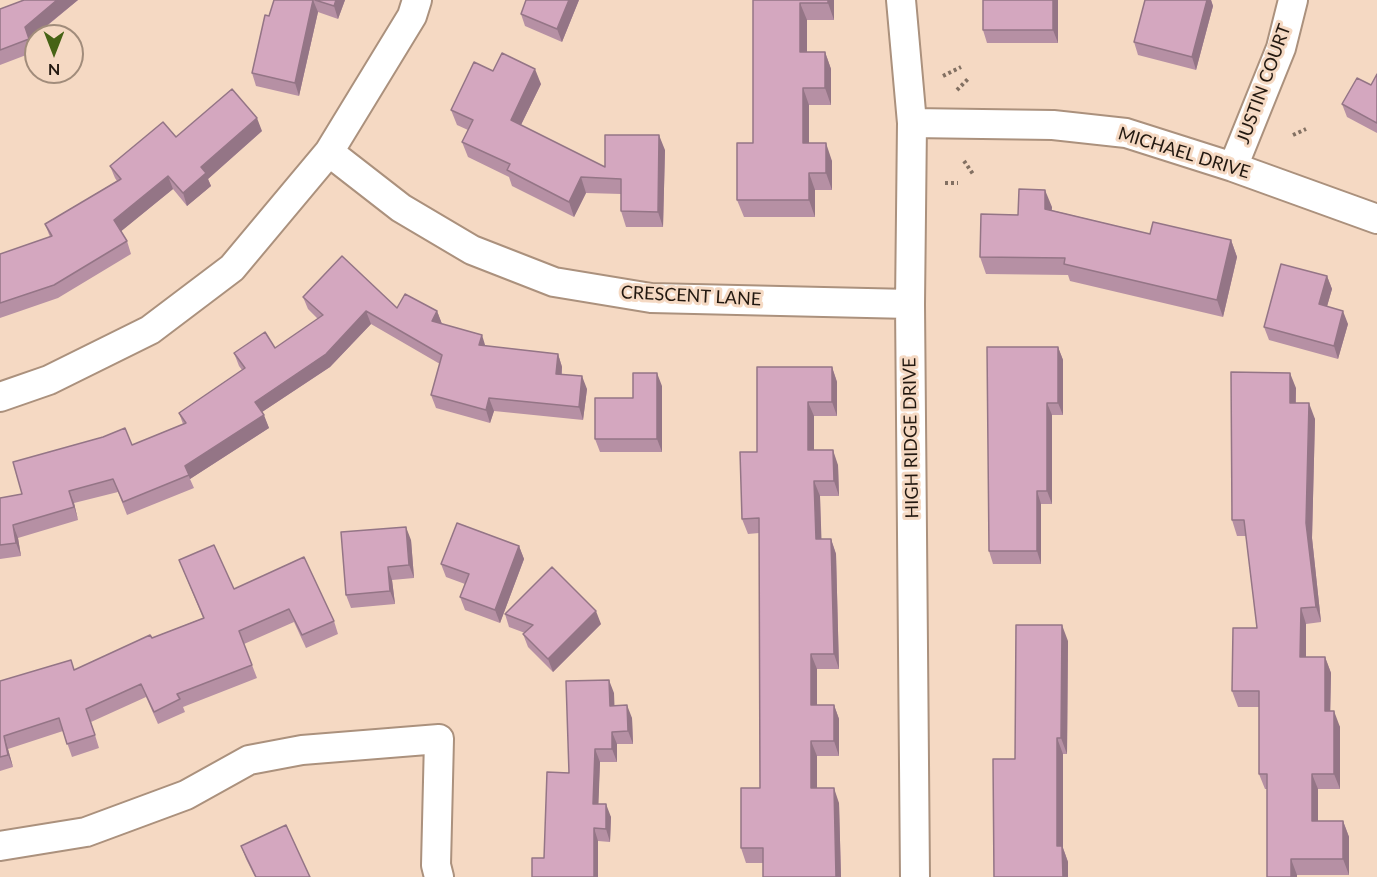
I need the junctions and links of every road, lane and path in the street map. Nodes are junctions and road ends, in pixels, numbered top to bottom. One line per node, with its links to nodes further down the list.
1 (417, 0): 11 (street)
2 (901, 0): 8 (street, HIGH RIDGE DRIVE)
3 (1293, 0): 13 (street, JUSTIN COURT)
4 (961, 67): 5 (path)
5 (943, 76)
6 (969, 78): 7 (path)
7 (957, 90)
8 (912, 123): 13 (street, MICHAEL DRIVE); 18 (street, HIGH RIDGE DRIVE)
9 (1306, 129): 10 (path)
10 (1293, 135)
11 (330, 152): 18 (street, CRESCENT LANE); 19 (street)
12 (964, 161): 14 (path)
13 (1233, 167): 17 (street, MICHAEL DRIVE)
14 (973, 174)
15 (945, 183): 16 (path)
16 (958, 183)
17 (1377, 219)
18 (910, 304): 22 (street, HIGH RIDGE DRIVE)
19 (0, 397)
20 (0, 846): 21 (street)
21 (439, 877)
22 (915, 877)

